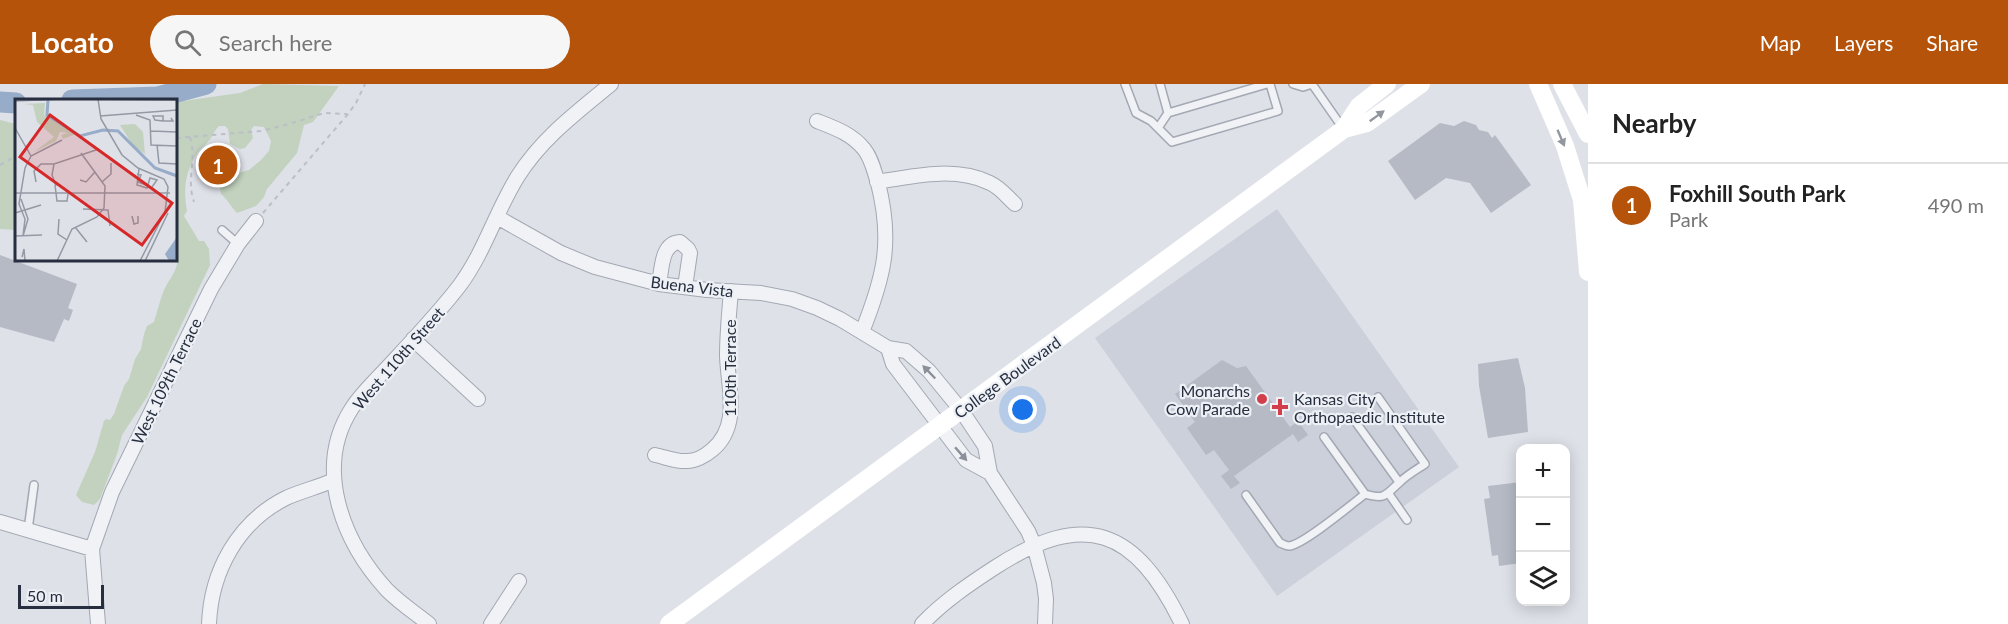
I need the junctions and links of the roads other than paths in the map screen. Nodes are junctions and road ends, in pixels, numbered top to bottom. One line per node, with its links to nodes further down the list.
1 (611, 84): 18 (street, West 110th Street)
2 (1125, 84): 13 (lane)
3 (1160, 84): 11 (lane)
4 (1268, 84): 11 (lane); 13 (lane)
5 (1293, 84): 6 (lane)
6 (1312, 84): 14 (lane)
7 (1387, 84): 14 (main road, College Boulevard)
8 (1420, 84): 14 (main road, College Boulevard, one-way to 8)
9 (1538, 84): 22 (main road, one-way to 22)
10 (1562, 84): 15 (main road)
11 (1168, 113): 13 (lane)
12 (817, 120): 16 (street)
13 (1158, 128)
14 (1344, 129): 31 (main road, College Boulevard)
15 (1588, 134)
16 (877, 182): 17 (street); 26 (street)
17 (1015, 204)
18 (497, 217): 23 (street, Buena Vista); 27 (street, West 110th Street)
19 (256, 221): 21 (street, West 109th Terrace)
20 (222, 230): 21 (lane)
21 (238, 243): 47 (street, West 109th Terrace)
22 (1588, 273)
23 (659, 284): 24 (street, Buena Vista); 24 (street)
24 (685, 287): 25 (street, Buena Vista)
25 (731, 291): 26 (street, Buena Vista); 35 (street, 110th Terrace)
26 (862, 332): 28 (street, Buena Vista)
27 (414, 339): 30 (street); 37 (street, West 110th Street)
28 (888, 348): 31 (street, Buena Vista, one-way to 28); 33 (street)
29 (1378, 397): 38 (lane)
30 (478, 399)
31 (961, 410): 33 (main road, College Boulevard); 36 (street, Buena Vista)
32 (1352, 417): 38 (lane)
33 (939, 426): 36 (street, one-way to 36); 53 (main road, College Boulevard)
34 (1324, 437): 40 (lane)
35 (655, 455)
36 (990, 473): 46 (street)
37 (334, 480): 50 (street); 51 (street, West 110th Street)
38 (1400, 482): 41 (lane)
39 (34, 485): 45 (lane)
40 (1365, 494): 41 (lane); 42 (lane)
41 (1389, 494): 43 (lane)
42 (1246, 495)
43 (1407, 520)
44 (0, 522): 45 (street)
45 (28, 530): 47 (street)
46 (1034, 545): 54 (street); 55 (street); 56 (street)
47 (92, 549): 49 (street)
48 (519, 581): 52 (street)
49 (98, 624)
50 (209, 624)
51 (429, 624)
52 (491, 624)
53 (669, 624)
54 (922, 624)
55 (1045, 624)
56 (1182, 624)

